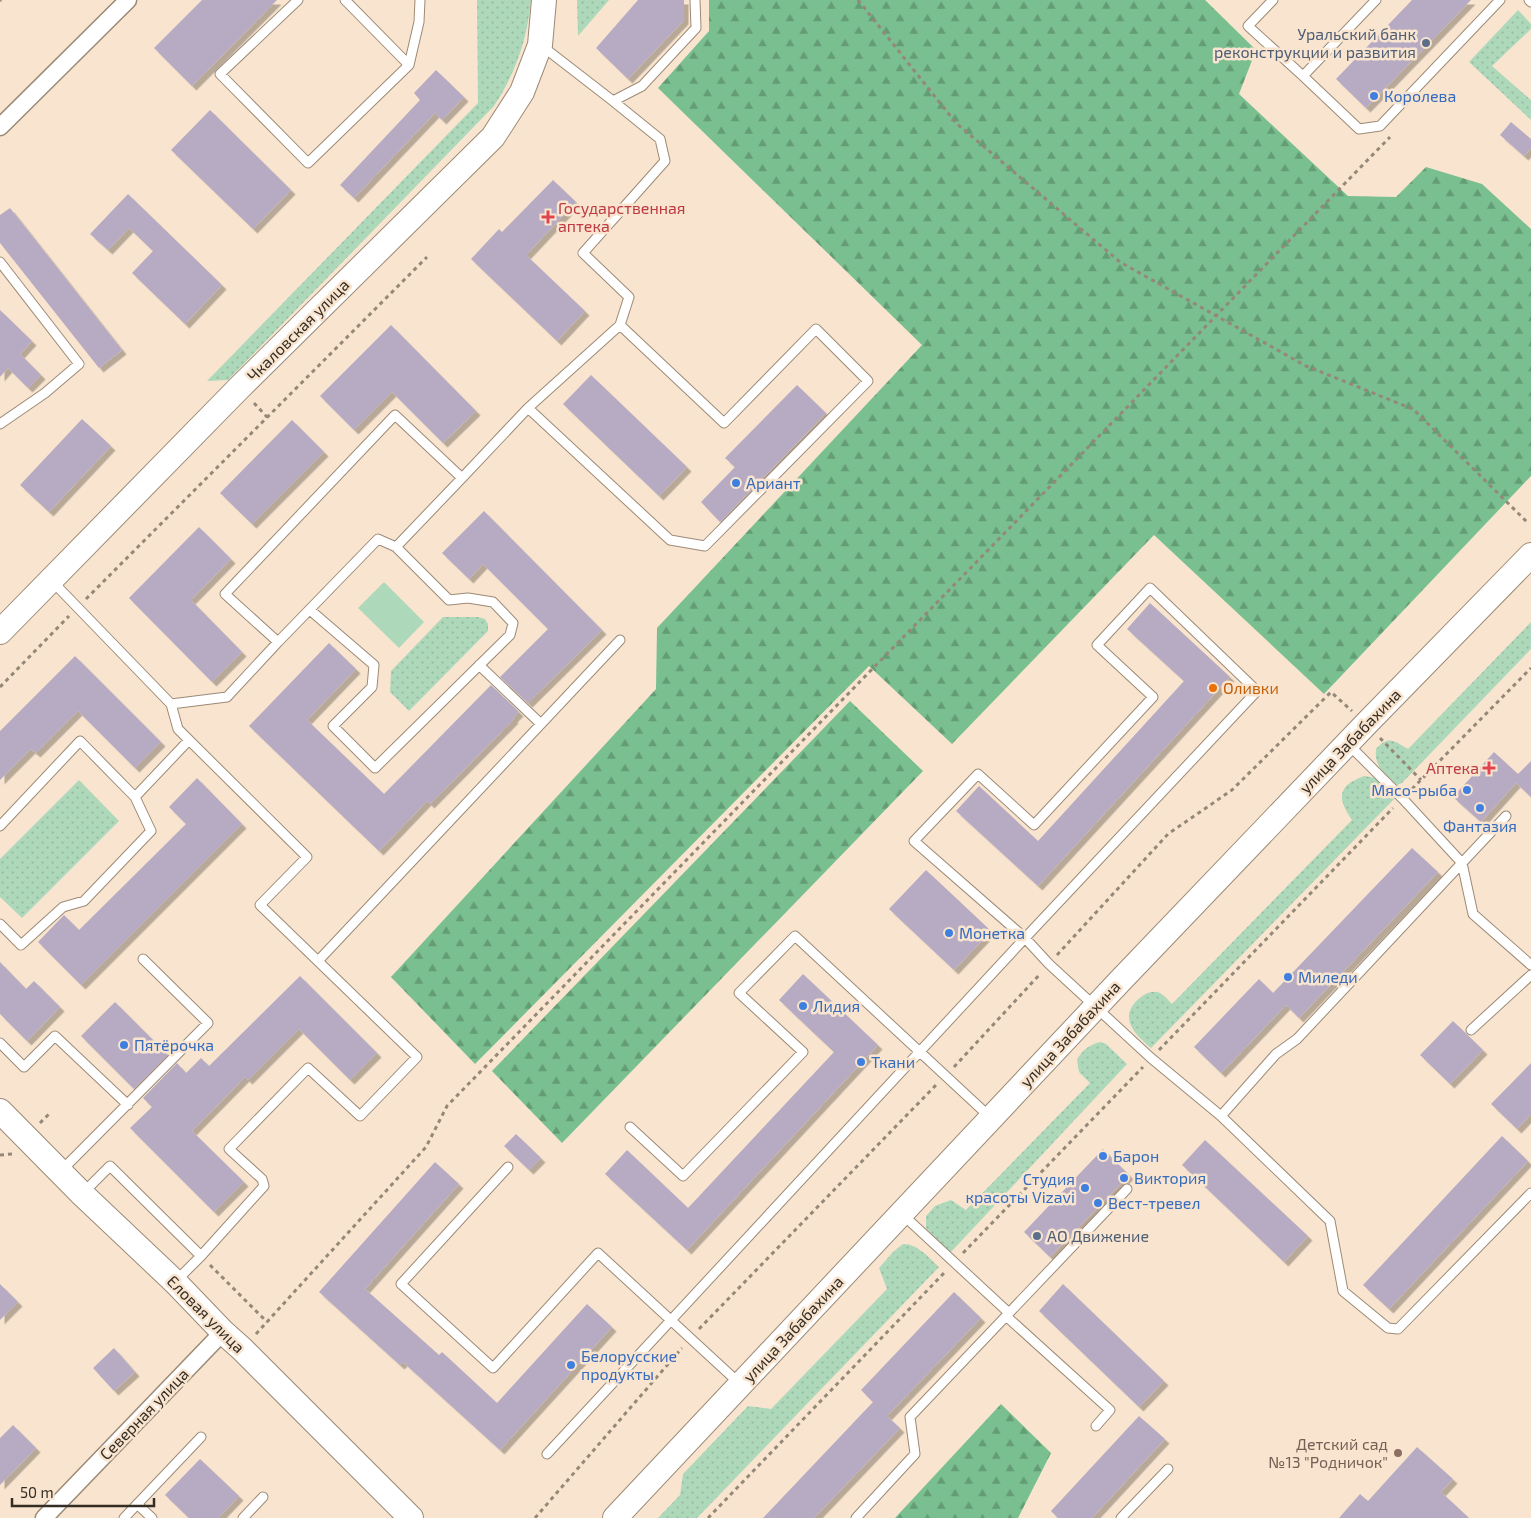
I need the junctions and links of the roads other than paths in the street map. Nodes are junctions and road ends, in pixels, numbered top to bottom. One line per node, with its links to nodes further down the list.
1 (128, 0): 14 (street)
2 (298, 0): 11 (lane)
3 (345, 0): 11 (lane)
4 (420, 0): 11 (lane)
5 (544, 0): 10 (street, Чкаловская улица)
6 (695, 0): 13 (lane)
7 (1272, 0): 12 (lane)
8 (1376, 0): 12 (lane)
9 (1496, 1): 12 (lane)
10 (540, 45): 13 (lane); 22 (street, Чкаловская улица)
11 (409, 65)
12 (1303, 76)
13 (613, 101): 16 (lane)
14 (0, 127)
15 (0, 262): 18 (lane)
16 (620, 325): 17 (lane); 17 (lane)
17 (528, 408): 19 (lane)
18 (0, 424)
19 (462, 478): 20 (lane); 26 (lane)
20 (396, 547): 23 (lane); 27 (lane)
21 (1531, 555): 31 (street, улица Забабахина)
22 (51, 580): 24 (street, Чкаловская улица); 28 (lane)
23 (310, 610): 26 (lane); 27 (lane)
24 (0, 632)
25 (620, 640): 29 (lane)
26 (278, 642): 28 (lane)
27 (479, 665): 29 (lane)
28 (171, 704): 30 (lane)
29 (541, 724): 39 (lane)
30 (189, 740): 32 (lane); 39 (lane)
31 (1348, 744): 35 (lane); 42 (street, улица Забабахина)
32 (135, 797): 34 (lane); 36 (lane)
33 (1506, 816): 35 (lane)
34 (0, 826)
35 (1462, 863): 40 (lane); 48 (lane)
36 (0, 924)
37 (1025, 938): 37 (lane); 42 (lane); 45 (lane)
38 (143, 959): 46 (lane)
39 (318, 961): 57 (lane)
40 (1531, 965)
41 (1531, 975): 43 (lane)
42 (1096, 1006): 48 (lane); 49 (street, улица Забабахина)
43 (1471, 1030)
44 (1, 1047): 46 (lane)
45 (920, 1052): 49 (lane); 50 (lane); 60 (lane)
46 (128, 1105): 52 (lane)
47 (0, 1111): 52 (street, Еловая улица)
48 (1221, 1116): 54 (lane)
49 (992, 1118): 56 (street, улица Забабахина)
50 (630, 1127)
51 (508, 1167): 60 (lane)
52 (60, 1172): 55 (street, Еловая улица)
53 (1127, 1189): 59 (lane)
54 (1531, 1193)
55 (82, 1194): 57 (lane); 58 (street, Еловая улица)
56 (902, 1214): 59 (lane); 62 (street, улица Забабахина)
57 (201, 1256): 58 (lane)
58 (175, 1282): 61 (street, Еловая улица)
59 (1007, 1314): 63 (lane); 75 (lane)
60 (671, 1320): 62 (lane); 65 (lane)
61 (223, 1332): 69 (street, Северная улица); 73 (street, Еловая улица)
62 (741, 1385): 74 (street, улица Забабахина)
63 (1096, 1426)
64 (201, 1437): 68 (lane)
65 (547, 1454)
66 (1168, 1469): 76 (lane)
67 (262, 1497): 72 (lane)
68 (137, 1504): 70 (lane); 71 (lane)
69 (44, 1518)
70 (124, 1518)
71 (152, 1518)
72 (243, 1518)
73 (411, 1518)
74 (615, 1518)
75 (856, 1518)
76 (1121, 1518)

